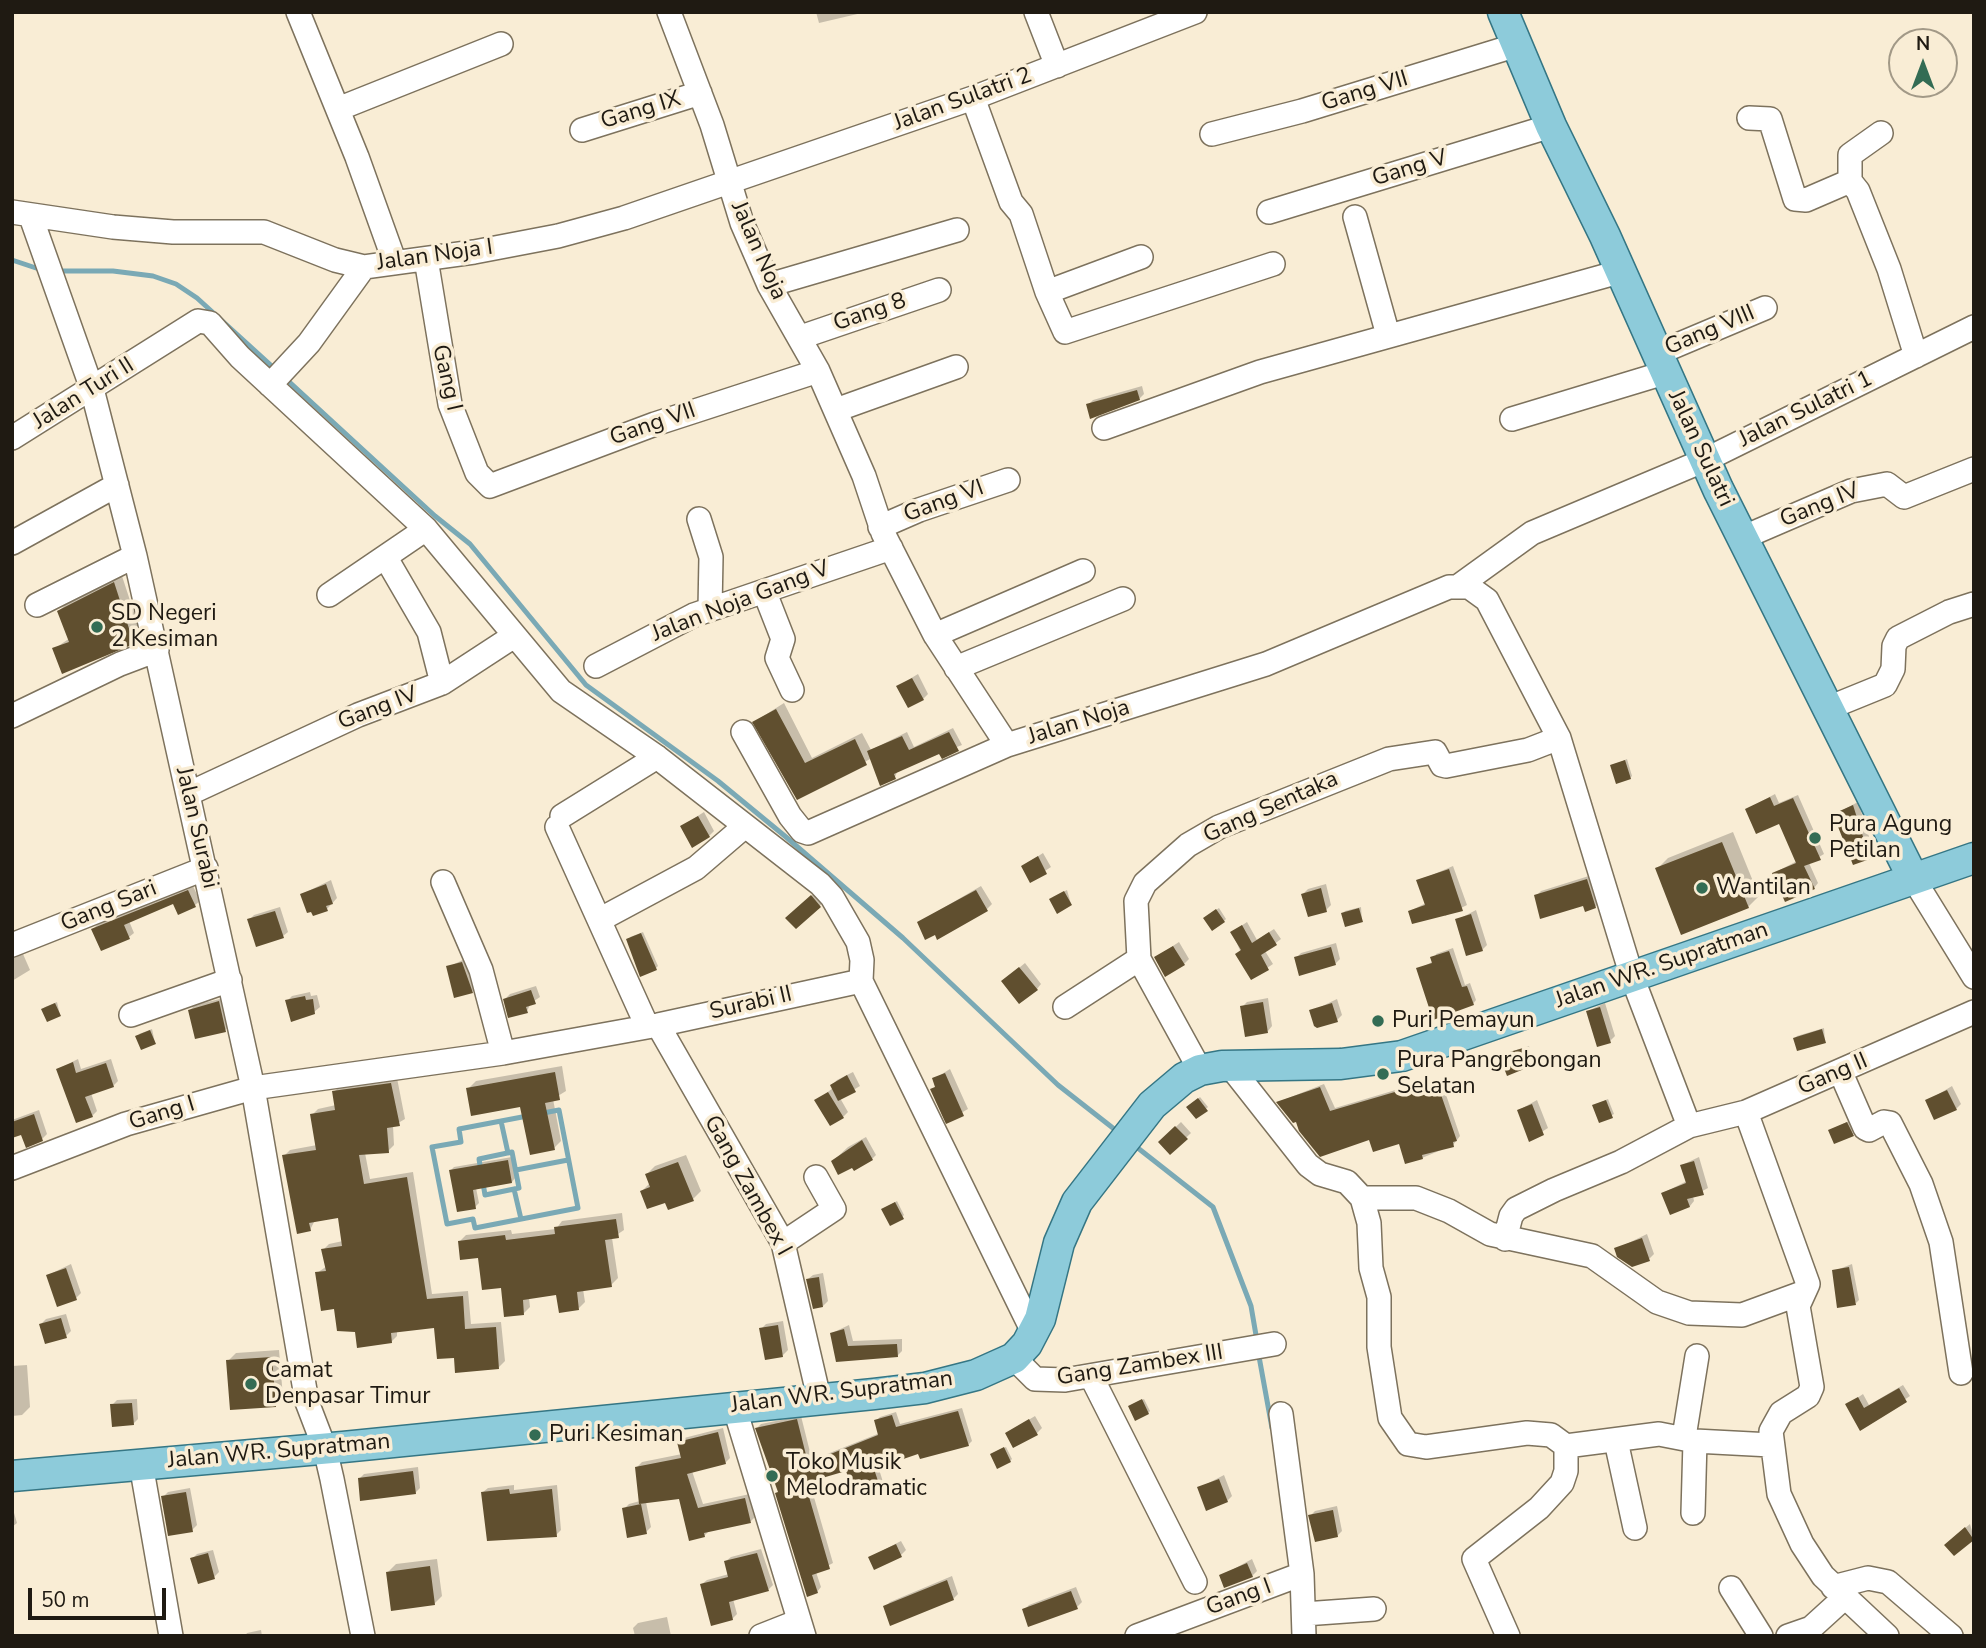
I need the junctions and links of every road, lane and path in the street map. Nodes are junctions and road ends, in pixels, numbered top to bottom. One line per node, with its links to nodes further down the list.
1 (298, 12): 11 (street)
2 (669, 12): 9 (street, Jalan Noja)
3 (1036, 12): 8 (street)
4 (1195, 12): 8 (street, Jalan Sulatri 2)
5 (1508, 13): 7 (main road, Jalan Sulatri)
6 (500, 44): 11 (street)
7 (1517, 44): 13 (main road, Jalan Sulatri); 16 (street, Gang VII)
8 (1057, 66): 10 (street, Jalan Sulatri 2)
9 (700, 93): 14 (street, Gang IX); 17 (street, Jalan Noja)
10 (973, 98): 17 (street, Jalan Sulatri 2); 31 (street)
11 (338, 109): 25 (street)
12 (1749, 118): 18 (street)
13 (1550, 126): 19 (street, Gang V); 28 (main road, Jalan Sulatri)
14 (582, 130)
15 (1881, 133): 18 (street)
16 (1213, 134)
17 (729, 180): 24 (street, Jalan Noja I); 29 (street, Jalan Noja)
18 (1850, 181): 36 (street)
19 (1269, 212)
20 (1355, 216): 34 (street)
21 (27, 222): 27 (street, Jalan Noja I); 41 (street, Jalan Surabi)
22 (957, 230): 29 (street)
23 (1141, 257): 31 (street)
24 (426, 259): 25 (street, Jalan Noja I); 50 (street, Gang I)
25 (395, 264): 27 (street, Jalan Noja I)
26 (1273, 264): 31 (street)
27 (364, 267): 40 (street)
28 (1619, 272): 34 (street); 37 (main road, Jalan Sulatri)
29 (769, 285): 35 (street, Jalan Noja)
30 (939, 290): 35 (street, Gang 8)
31 (1047, 292)
32 (1765, 308): 37 (street, Gang VIII)
33 (1974, 327): 36 (street, Jalan Sulatri 1)
34 (1388, 335): 44 (street)
35 (801, 337): 39 (street, Jalan Noja)
36 (1916, 356): 46 (street, Jalan Sulatri 1)
37 (1660, 363): 43 (street, Gang VIII); 46 (main road, Jalan Sulatri)
38 (956, 367): 42 (street)
39 (818, 371): 42 (street, Jalan Noja); 50 (street, Gang VII)
40 (272, 383): 41 (street, Jalan Turi II); 53 (street)
41 (92, 389): 45 (street, Jalan Turi II); 49 (street, Jalan Surabi)
42 (836, 410): 52 (street, Jalan Noja)
43 (1512, 419)
44 (1104, 428)
45 (12, 438)
46 (1705, 460): 54 (main road, Jalan Sulatri); 59 (street, Jalan Sulatri 1)
47 (1974, 470): 54 (street, Gang IV)
48 (1008, 480): 52 (street, Gang VI)
49 (117, 485): 55 (street); 57 (street, Jalan Surabi)
50 (490, 486)
51 (699, 519): 68 (street)
52 (880, 527): 56 (street, Jalan Noja)
53 (426, 529): 58 (street); 70 (street)
54 (1742, 538): 76 (main road, Jalan Sulatri)
55 (12, 543)
56 (891, 548): 62 (street, Jalan Noja Gang V); 69 (street, Jalan Noja)
57 (135, 556): 67 (street); 71 (street, Jalan Surabi)
58 (386, 558): 63 (street); 74 (street, Gang IV)
59 (1487, 564): 61 (street, Jalan Sulatri 1); 65 (street)
60 (1083, 570): 69 (street)
61 (1460, 585): 65 (street); 80 (street, Jalan Noja)
62 (765, 593): 68 (street, Jalan Noja Gang V); 75 (street)
63 (329, 595)
64 (1123, 599): 73 (street)
65 (1487, 600): 79 (street)
66 (1974, 604): 76 (street)
67 (37, 605)
68 (710, 609): 72 (street, Jalan Noja Gang V)
69 (934, 635): 73 (street, Jalan Noja)
70 (514, 636): 74 (street); 81 (street)
71 (157, 650): 77 (street); 82 (street, Jalan Surabi)
72 (596, 666)
73 (956, 668): 80 (street, Jalan Noja)
74 (442, 683): 82 (street, Gang IV)
75 (792, 690)
76 (1826, 709): 86 (main road, Jalan Sulatri)
77 (12, 716)
78 (743, 732): 80 (street)
79 (1559, 738): 90 (street, Gang Sentaka); 91 (street)
80 (1007, 745)
81 (657, 757): 83 (street); 88 (street, Gang Zambex I)
82 (188, 794): 85 (street, Jalan Surabi)
83 (745, 825): 88 (street); 94 (street)
84 (1974, 858): 86 (main road, Jalan WR. Supratman)
85 (206, 868): 89 (street, Gang Sari); 93 (street, Jalan Surabi)
86 (1913, 878): 91 (main road, Jalan WR. Supratman); 92 (street)
87 (443, 882): 99 (street)
88 (601, 919): 98 (street, Gang Zambex I)
89 (12, 946)
90 (1139, 959): 95 (street); 101 (street, Gang Sentaka)
91 (1632, 977): 100 (main road, Jalan WR. Supratman); 105 (street)
92 (1974, 977)
93 (230, 980): 97 (street); 103 (street, Jalan Surabi)
94 (861, 981): 98 (street, Surabi II); 112 (street)
95 (1065, 1007)
96 (1974, 1012): 102 (street, Gang II)
97 (131, 1015)
98 (652, 1026): 99 (street, Surabi II); 110 (street, Gang Zambex I)
99 (503, 1053): 103 (street, Surabi II)
100 (1230, 1066): 101 (main road, Jalan WR. Supratman); 108 (street)
101 (1200, 1070): 112 (main road, Jalan WR. Supratman)
102 (1841, 1073): 104 (street, Gang II); 116 (street)
103 (253, 1088): 106 (street, Gang I); 125 (street, Jalan Surabi)
104 (1746, 1112): 105 (street, Gang II); 111 (street)
105 (1689, 1126): 109 (street, Gang II)
106 (12, 1168)
107 (816, 1177): 110 (street)
108 (1362, 1198): 109 (street); 124 (street)
109 (1505, 1239): 111 (street)
110 (783, 1243): 118 (street, Gang Zambex I)
111 (1802, 1293): 123 (street)
112 (1034, 1334): 115 (main road, Jalan WR. Supratman)
113 (1265, 1346): 117 (street, Gang Zambex III)
114 (1698, 1356): 121 (street)
115 (1014, 1358): 117 (street, Gang Zambex III); 118 (main road, Jalan WR. Supratman)
116 (1961, 1373)
117 (1092, 1378): 131 (street)
118 (820, 1398): 119 (main road, Jalan WR. Supratman)
119 (734, 1406): 125 (main road, Jalan WR. Supratman); 136 (street)
120 (1281, 1414): 130 (street)
121 (1690, 1439): 122 (street); 123 (street); 128 (street)
122 (1616, 1441): 124 (street); 129 (street)
123 (1771, 1445): 133 (street)
124 (1566, 1446): 141 (street)
125 (325, 1448): 126 (main road, Jalan WR. Supratman); 138 (street, Jalan Surabi)
126 (141, 1464): 127 (main road, Jalan WR. Supratman); 137 (street)
127 (12, 1476)
128 (1693, 1513)
129 (1635, 1528)
130 (1296, 1577): 135 (street); 140 (street, Gang I)
131 (1195, 1582)
132 (1731, 1588): 142 (street)
133 (1838, 1592): 143 (street); 144 (street); 145 (street)
134 (1374, 1609): 135 (street)
135 (1304, 1625)
136 (801, 1629): 139 (street)
137 (171, 1636)
138 (363, 1636)
139 (761, 1636)
140 (1137, 1636)
141 (1508, 1636)
142 (1761, 1636)
143 (1788, 1636)
144 (1886, 1636)
145 (1951, 1636)

